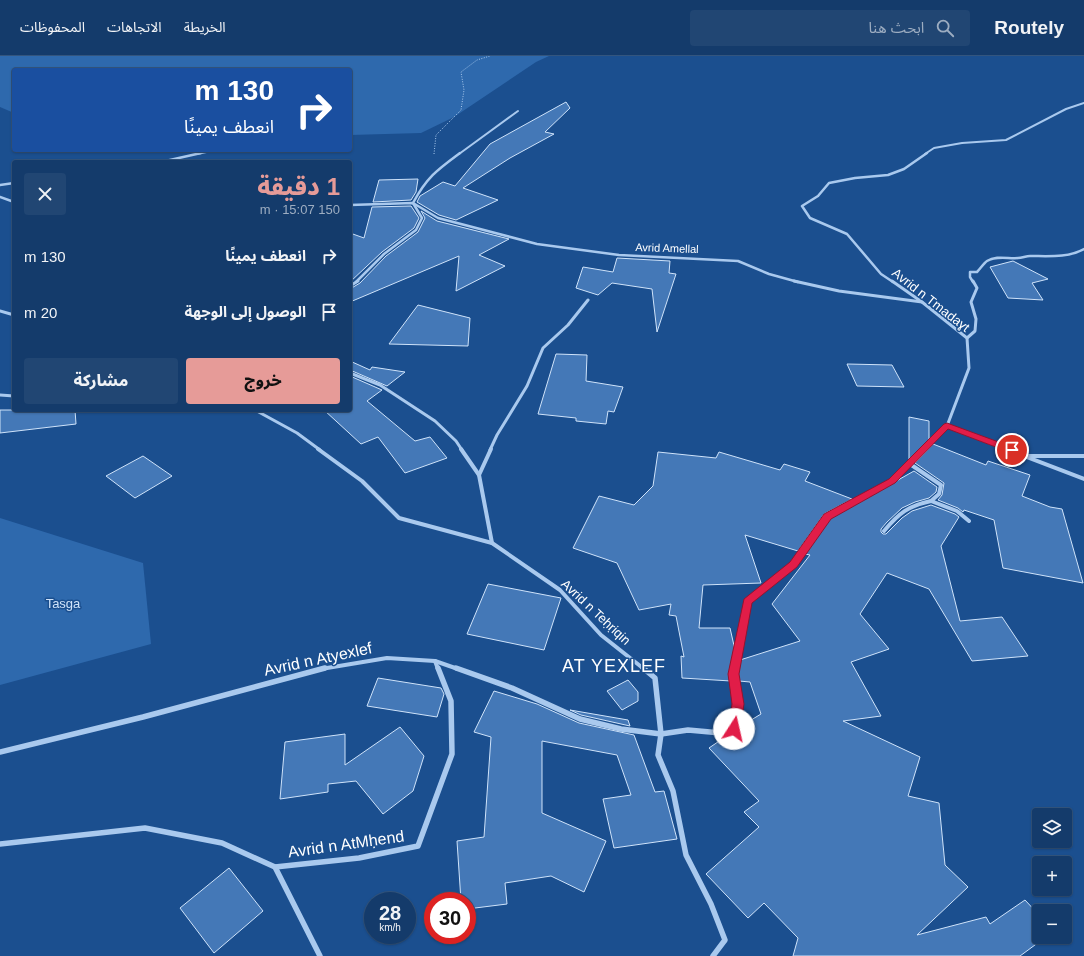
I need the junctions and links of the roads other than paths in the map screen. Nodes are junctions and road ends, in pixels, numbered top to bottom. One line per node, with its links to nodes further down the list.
1 (1084, 103): 14 (street, Avrid n Tmadaɣt)
2 (518, 110): 9 (street)
3 (207, 152): 4 (street)
4 (170, 160)
5 (12, 183): 6 (street)
6 (0, 185)
7 (0, 197): 8 (street)
8 (12, 201)
9 (413, 203): 10 (street); 12 (street); 14 (street, Avrid Amellal)
10 (352, 205)
11 (1084, 249): 17 (street)
12 (352, 285)
13 (588, 300): 26 (street)
14 (922, 302): 17 (street, Avrid n Tmadaɣt)
15 (0, 311): 16 (street)
16 (12, 314)
17 (967, 338): 22 (street, Avrid n Tmadaɣt)
18 (352, 374): 26 (street)
19 (0, 395): 20 (street)
20 (12, 396)
21 (259, 412): 31 (street, Avrid n Teḥṛiqin)
22 (947, 426): 23 (street); 25 (street, Avrid n Tmadaɣt)
23 (1026, 456): 24 (street); 27 (street)
24 (1084, 456)
25 (910, 464): 28 (street); 33 (street, Avrid n Tmadaɣt)
26 (480, 475): 31 (street)
27 (1084, 479)
28 (931, 501): 29 (street); 30 (street)
29 (969, 521)
30 (884, 531)
31 (492, 543): 33 (street, Avrid n Teḥṛiqin)
32 (435, 661): 33 (street, Avrid n Atyexlef); 34 (street, Avrid n Atyexlef); 36 (street, Avrid n AtMḥend)
33 (661, 734): 38 (street, Avrid n Teḥṛiqin)
34 (0, 752)
35 (0, 844): 36 (street)
36 (275, 867): 37 (street)
37 (320, 956)
38 (713, 956)

